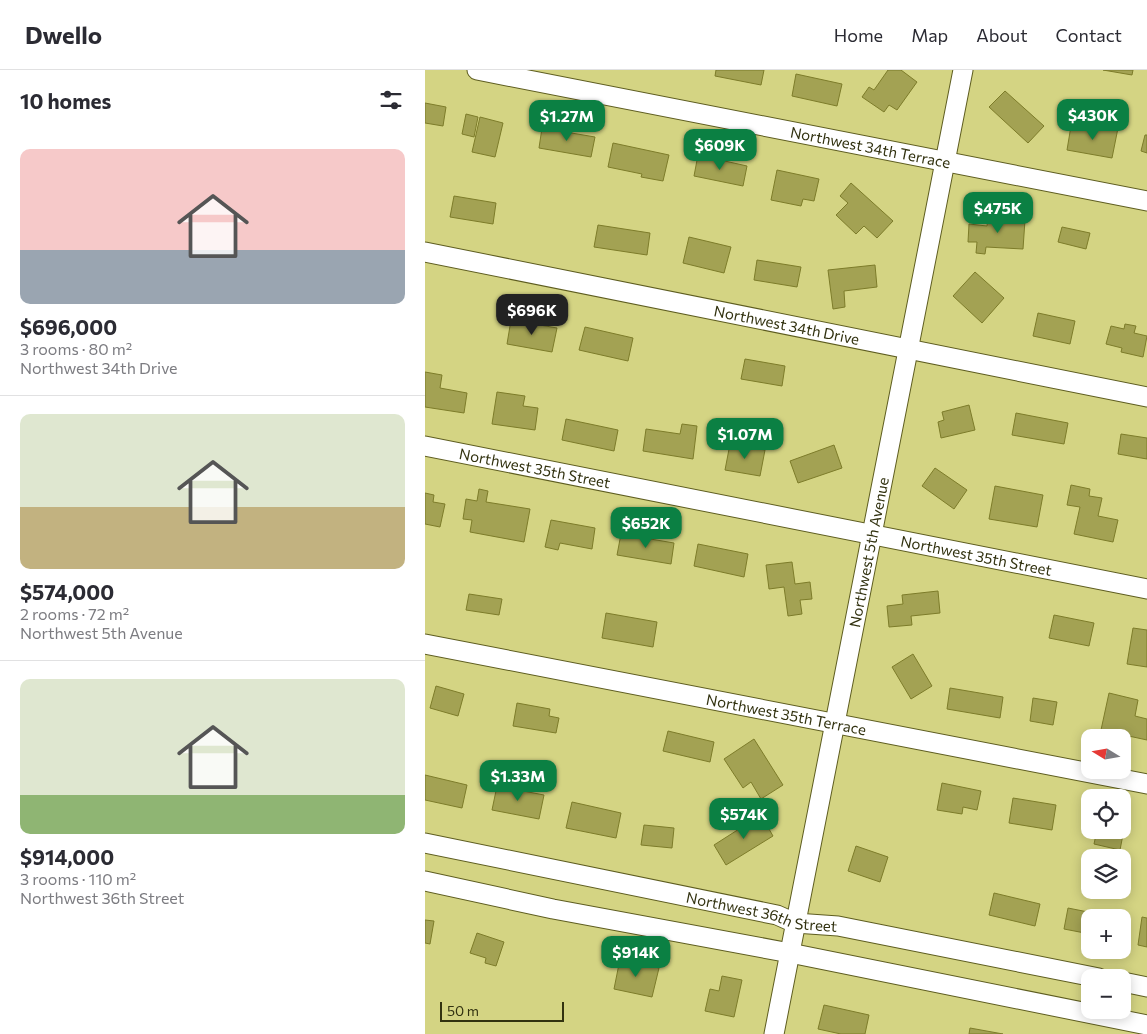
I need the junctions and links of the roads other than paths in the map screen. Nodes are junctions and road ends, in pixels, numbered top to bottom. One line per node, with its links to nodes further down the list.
1 (477, 70): 3 (street, Northwest 34th Terrace)
2 (963, 70): 3 (street, Northwest 5th Avenue)
3 (946, 162): 4 (street, Northwest 34th Terrace); 6 (street, Northwest 5th Avenue)
4 (1147, 201)
5 (425, 252): 6 (street, Northwest 34th Drive)
6 (908, 350): 7 (street, Northwest 34th Drive); 9 (street, Northwest 5th Avenue)
7 (1147, 397)
8 (425, 446): 9 (street, Northwest 35th Street)
9 (871, 536): 10 (street, Northwest 35th Street); 12 (street, Northwest 5th Avenue)
10 (1147, 589)
11 (425, 644): 12 (street, Northwest 35th Terrace)
12 (834, 723): 13 (street, Northwest 35th Terrace); 16 (street, Northwest 5th Avenue)
13 (1147, 784)
14 (425, 843): 16 (street, Northwest 36th Street)
15 (425, 881): 17 (street)
16 (795, 924): 17 (street, Northwest 5th Avenue); 18 (street, Northwest 36th Street)
17 (790, 953): 21 (street); 22 (street, Northwest 5th Avenue)
18 (1081, 974)
19 (1131, 984): 20 (street)
20 (1147, 987)
21 (1147, 1025)
22 (774, 1034)

